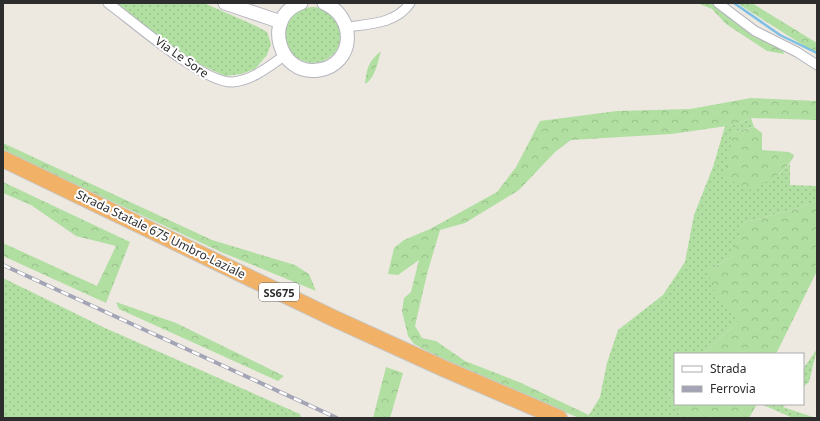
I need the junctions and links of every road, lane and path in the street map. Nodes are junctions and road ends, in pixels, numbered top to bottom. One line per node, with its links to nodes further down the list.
1 (108, 3): 9 (street, Via Le Sore)
2 (225, 3): 7 (street)
3 (302, 3): 7 (street)
4 (324, 3): 8 (street)
5 (410, 3): 8 (street)
6 (718, 3): 10 (street)
7 (281, 22): 9 (street)
8 (347, 27): 9 (street)
9 (284, 56)
10 (817, 65)
11 (3, 159): 14 (highway, Strada Statale 675 Umbro-Laziale / SS675)
12 (3, 171): 13 (highway, Strada Statale 675 Umbro-Laziale / SS675)
13 (533, 418)
14 (559, 418)

